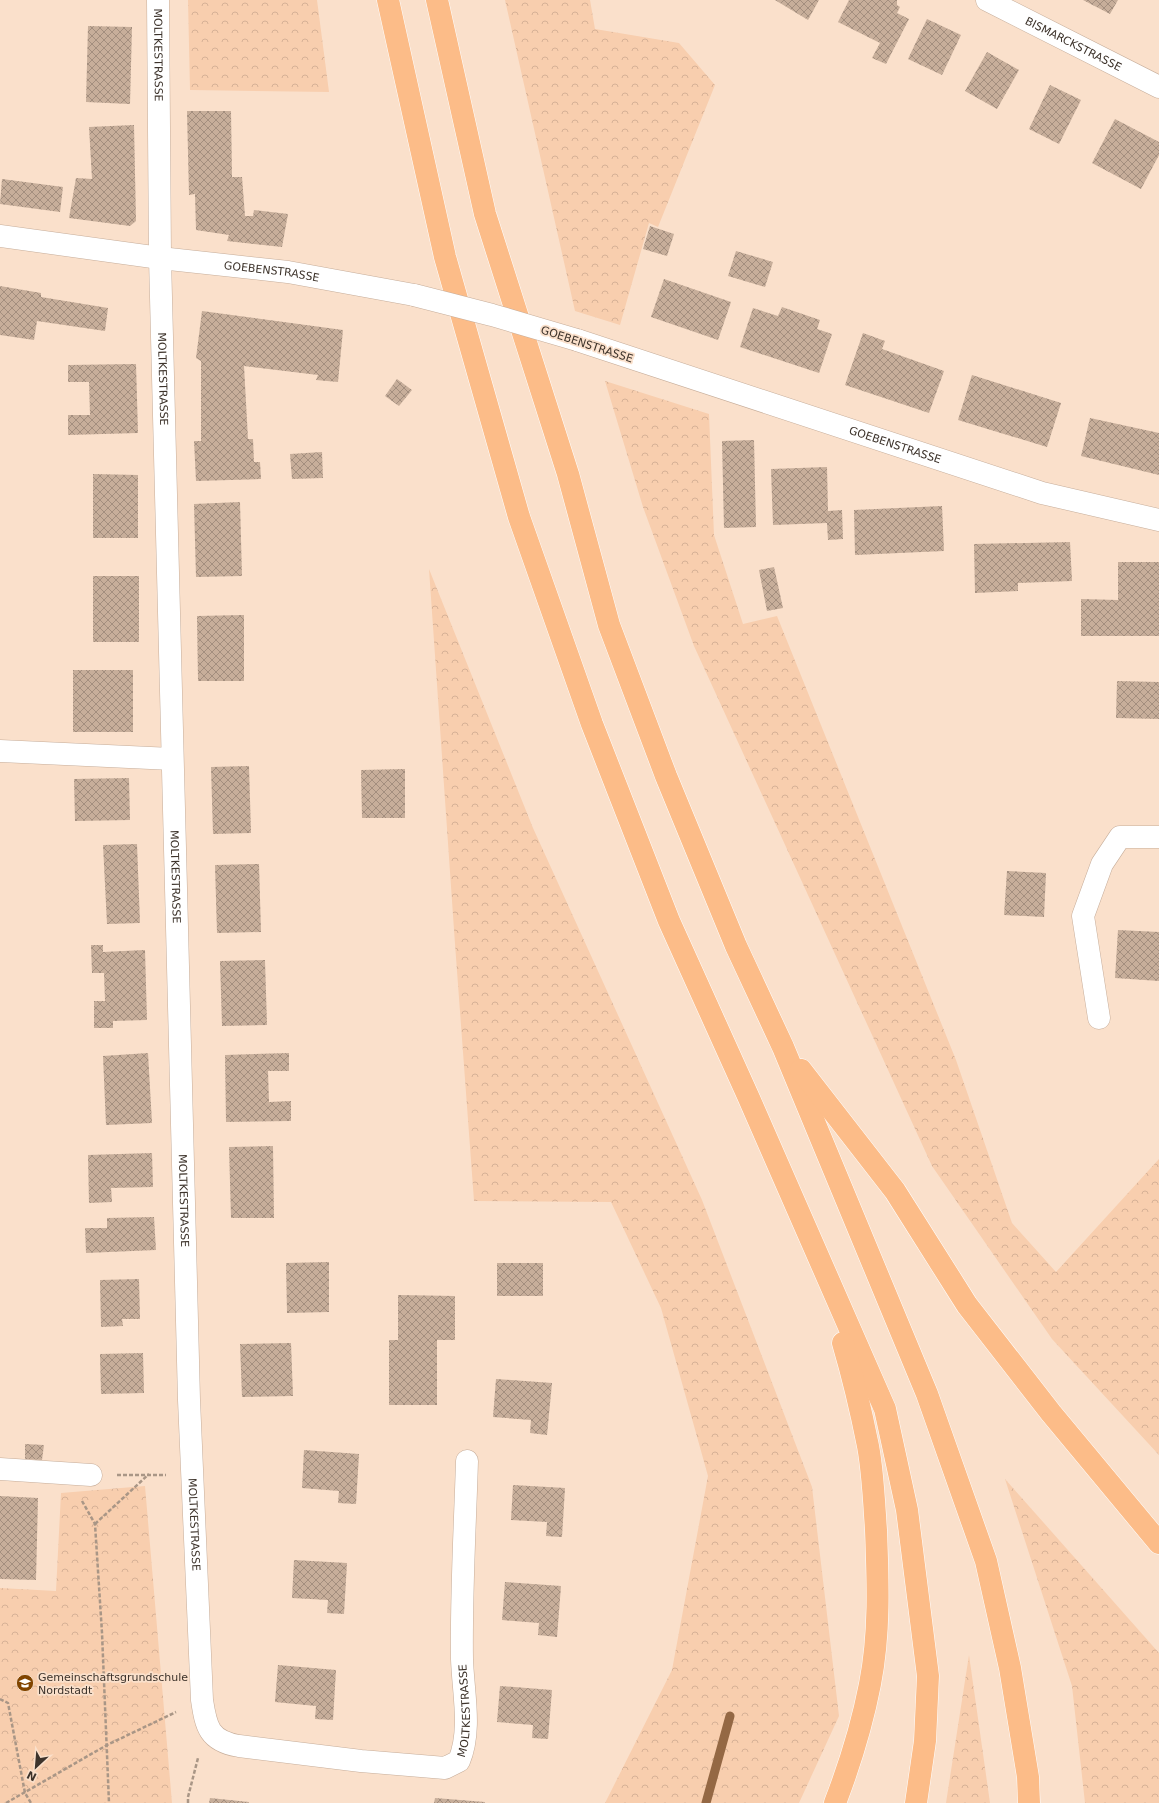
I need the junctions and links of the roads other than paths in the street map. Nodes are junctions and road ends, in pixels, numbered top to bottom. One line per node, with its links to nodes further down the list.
1 (158, 0): 7 (street, MOLTKESTRASSE)
2 (388, 0): 14 (highway)
3 (437, 0): 13 (highway)
4 (987, 0): 5 (street, BISMARCKSTRASSE)
5 (1159, 88)
6 (0, 236): 7 (street, GOEBENSTRASSE)
7 (160, 258): 8 (street, GOEBENSTRASSE, bridge); 10 (street, MOLTKESTRASSE)
8 (1159, 520)
9 (0, 751): 10 (street)
10 (172, 758): 15 (street, MOLTKESTRASSE)
11 (1159, 837): 12 (street)
12 (1099, 1018)
13 (784, 1047): 18 (highway); 21 (highway)
14 (825, 1274): 19 (highway); 20 (highway)
15 (467, 1461)
16 (0, 1469): 17 (street)
17 (91, 1475)
18 (1159, 1542)
19 (835, 1803)
20 (916, 1803)
21 (1029, 1803)

